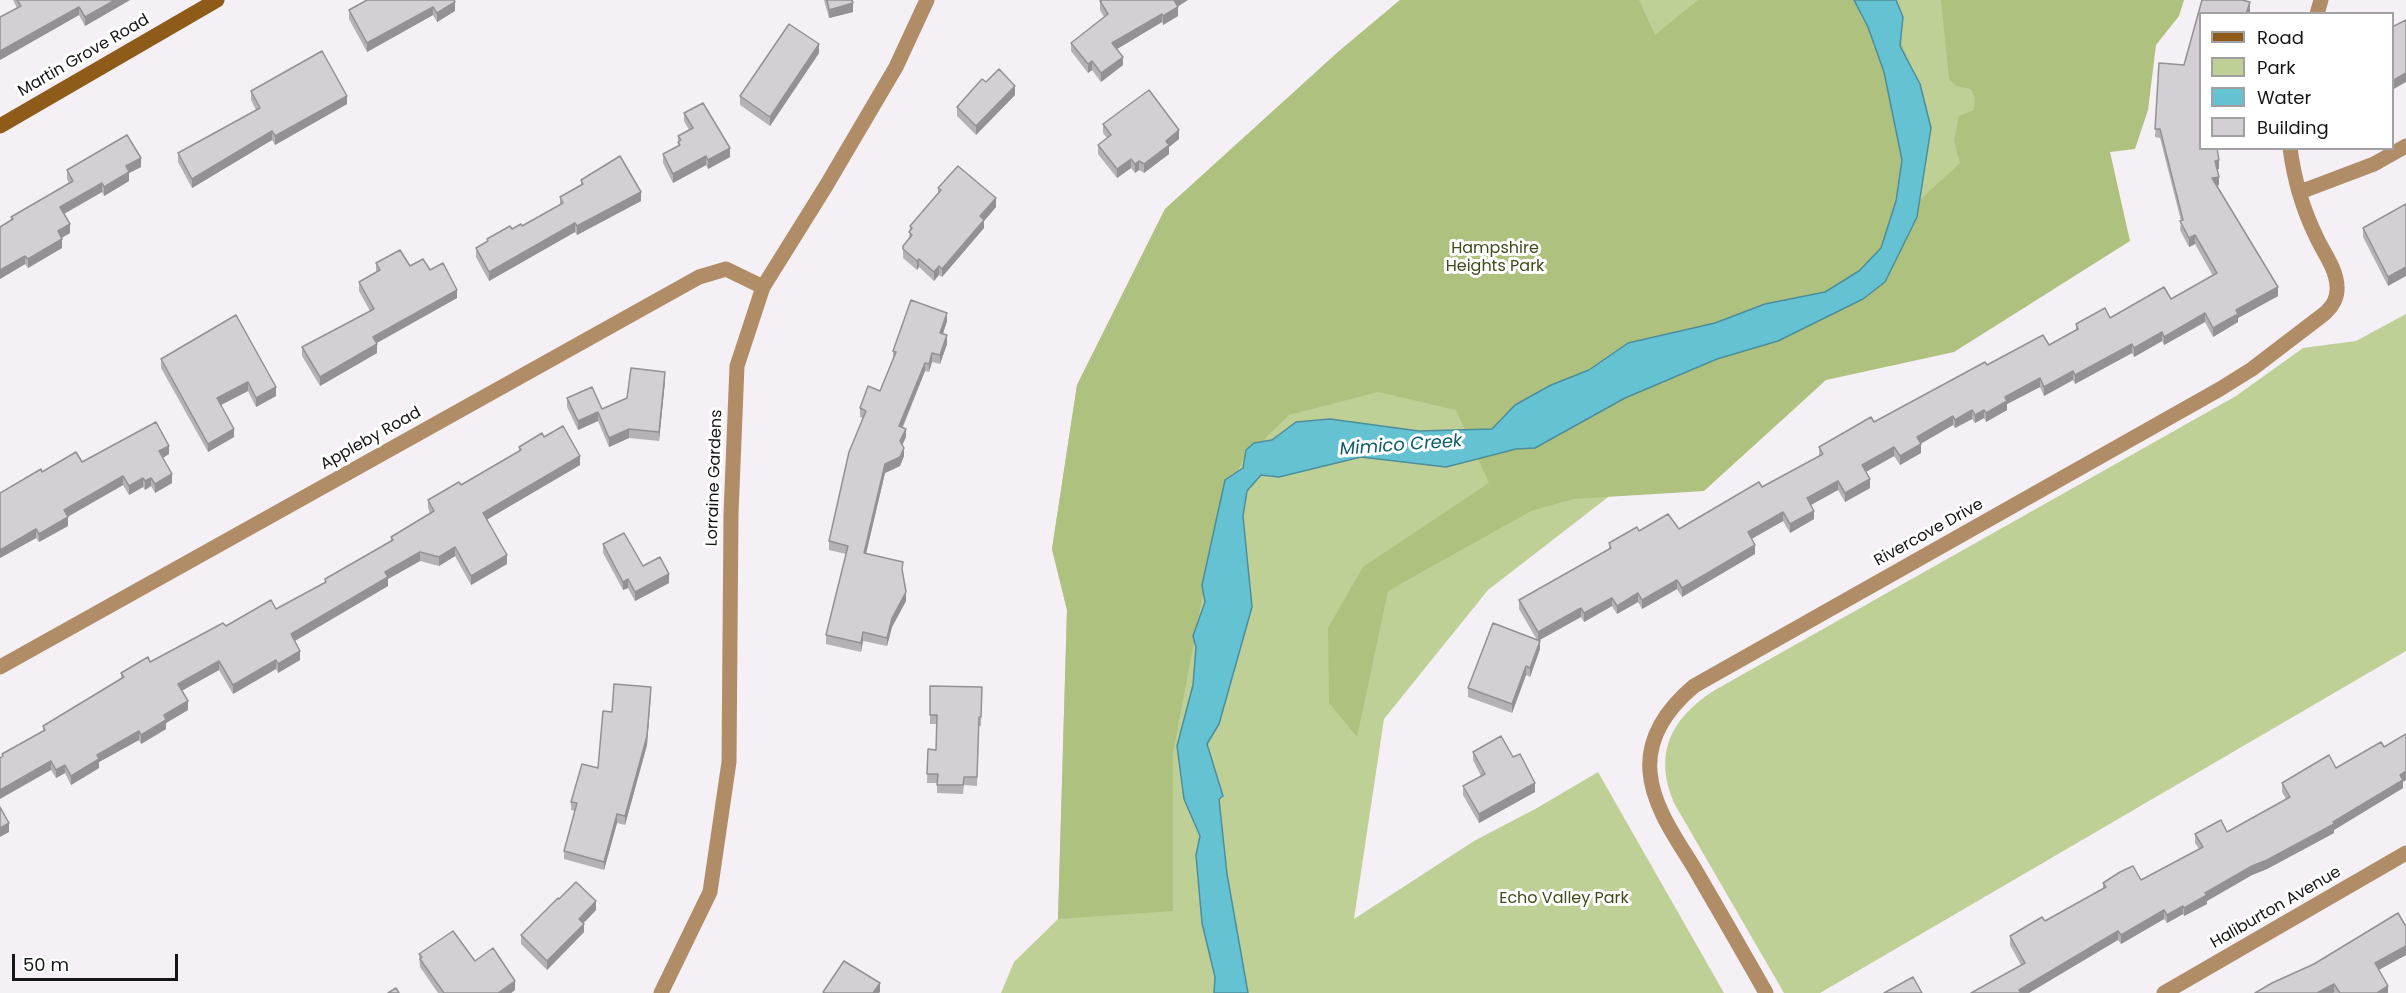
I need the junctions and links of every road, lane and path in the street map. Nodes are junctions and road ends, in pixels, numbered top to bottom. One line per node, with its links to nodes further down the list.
1 (927, 0): 7 (street, Lorraine Gardens)
2 (209, 2): 3 (main road, Martin Grove Road)
3 (0, 126)
4 (2406, 146): 6 (street)
5 (2290, 150): 6 (street, Rivercove Drive)
6 (2300, 192): 11 (street, Rivercove Drive)
7 (763, 287): 8 (street, Appleby Road); 10 (street, Lorraine Gardens)
8 (0, 667)
9 (2406, 853): 12 (street, Haliburton Avenue)
10 (661, 993)
11 (1766, 993)
12 (2164, 993)

